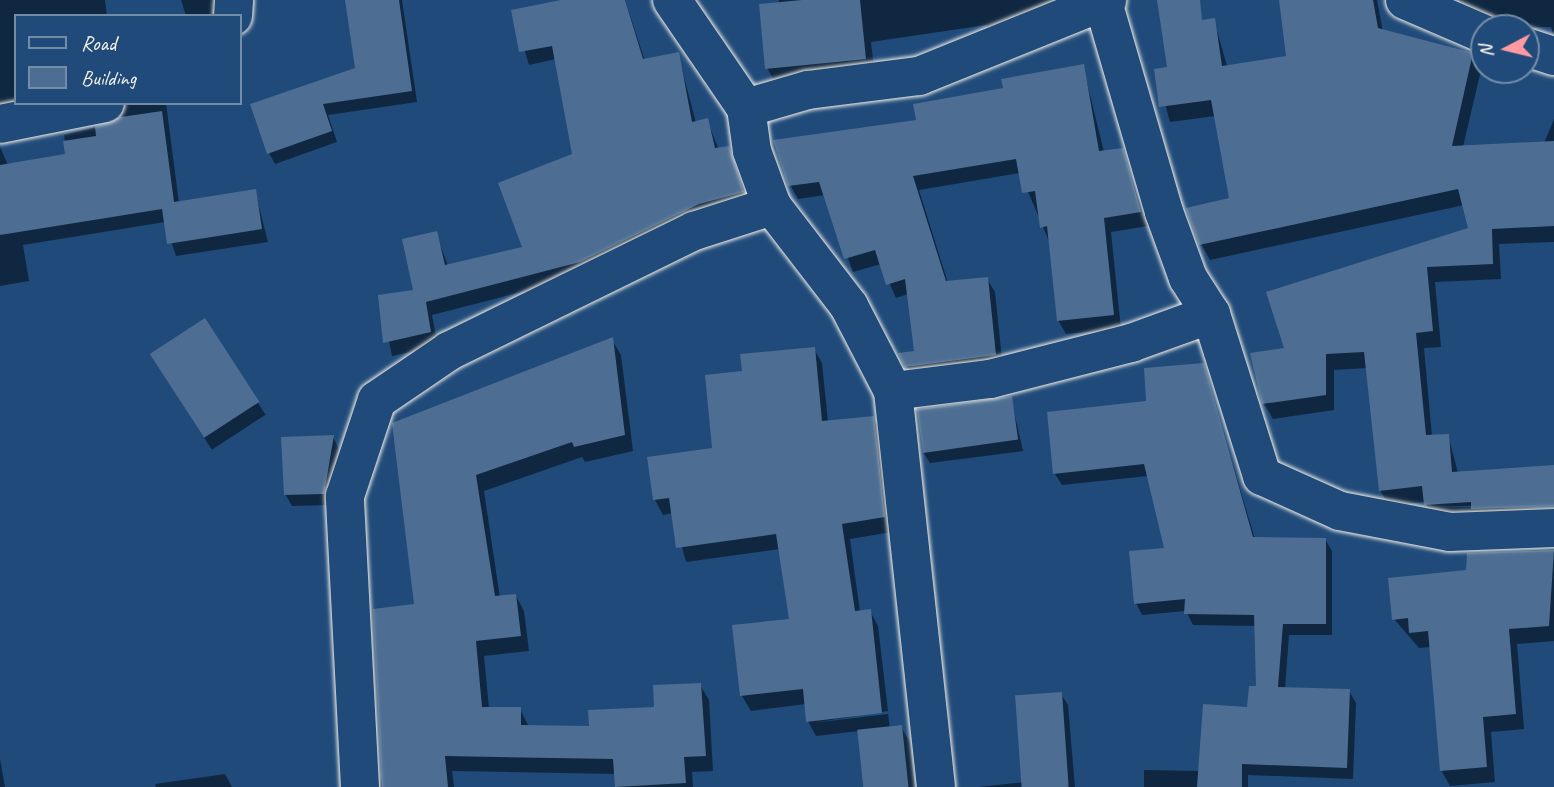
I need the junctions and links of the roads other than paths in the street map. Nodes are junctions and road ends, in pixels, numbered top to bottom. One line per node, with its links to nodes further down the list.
1 (672, 0): 6 (street)
2 (1405, 0): 4 (street)
3 (1105, 1): 6 (street); 9 (street)
4 (1470, 28)
5 (95, 105): 7 (street)
6 (746, 108): 8 (street)
7 (0, 124)
8 (772, 206): 10 (street); 12 (street)
9 (1211, 314): 10 (street); 11 (street)
10 (892, 391): 13 (street)
11 (1554, 528)
12 (360, 787)
13 (936, 787)

